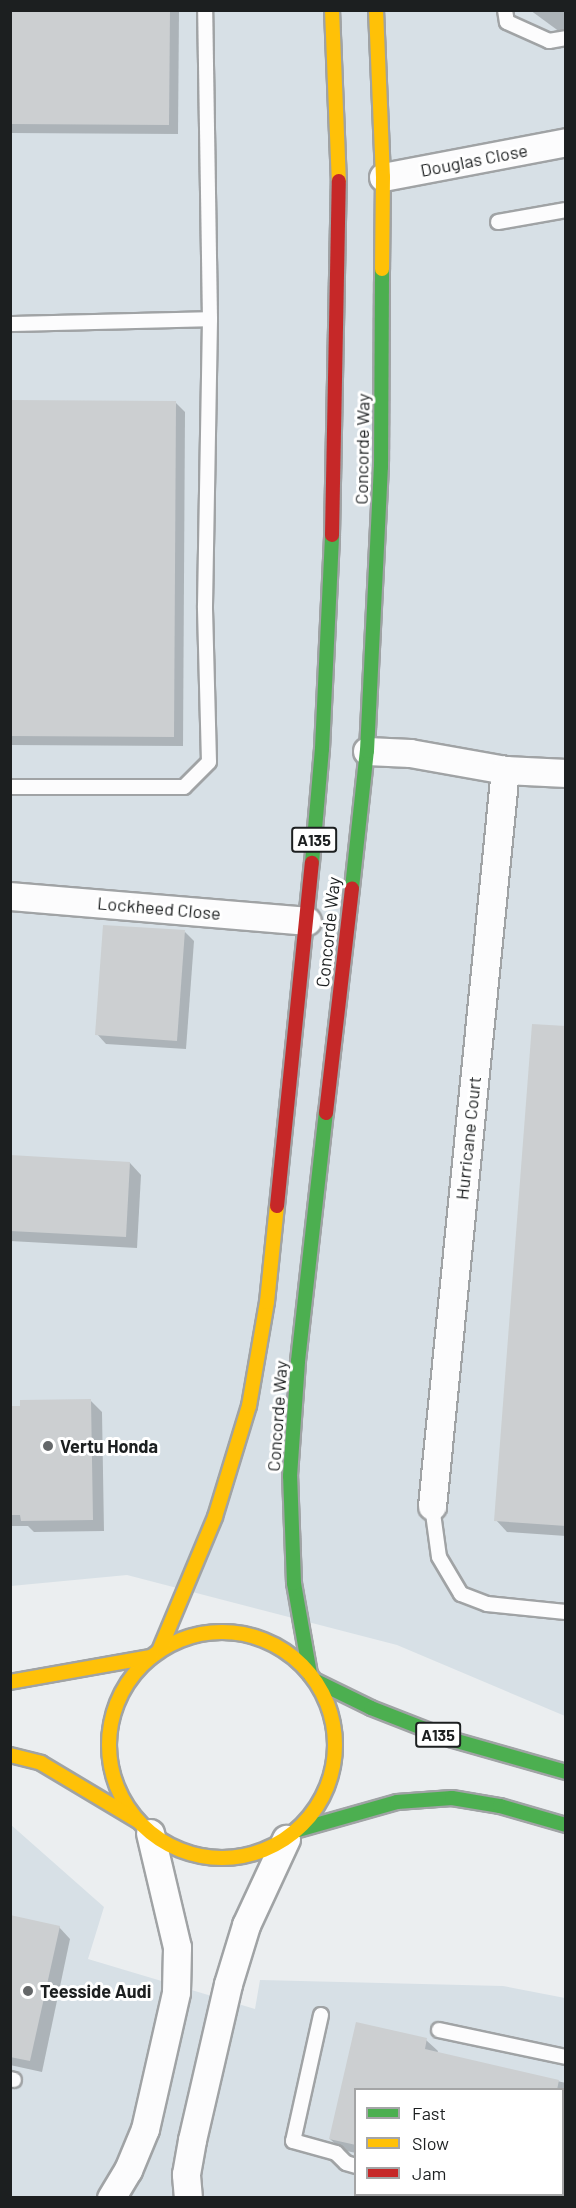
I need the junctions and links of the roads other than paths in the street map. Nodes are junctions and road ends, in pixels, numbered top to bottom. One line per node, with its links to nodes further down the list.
1 (205, 10): 10 (lane)
2 (332, 10): 17 (main road, Concorde Way / A135)
3 (376, 10): 7 (main road, Concorde Way / A135)
4 (505, 10): 5 (lane)
5 (566, 38)
6 (566, 142): 7 (street, Douglas Close)
7 (383, 177): 12 (main road, Concorde Way / A135)
8 (566, 210): 9 (lane)
9 (498, 222)
10 (210, 320): 11 (lane); 15 (lane)
11 (10, 324)
12 (367, 751): 13 (street); 21 (main road, Concorde Way / A135)
13 (505, 770): 14 (street); 18 (street, Hurricane Court)
14 (566, 773)
15 (10, 787)
16 (10, 896): 17 (street, Lockheed Close)
17 (307, 921): 20 (main road, Concorde Way / A135)
18 (432, 1506): 19 (lane)
19 (566, 1612)
20 (155, 1654): 21 (main road, A135); 22 (main road); 26 (main road, A135)
21 (313, 1678): 24 (main road, A135); 27 (main road, A135)
22 (10, 1682)
23 (10, 1755): 26 (main road)
24 (566, 1772)
25 (566, 1825): 27 (main road, A135)
26 (144, 1827): 27 (main road, A135); 32 (street)
27 (292, 1834): 33 (street)
28 (321, 2015): 31 (lane)
29 (439, 2030): 30 (lane)
30 (566, 2057)
31 (354, 2165)
32 (111, 2198)
33 (188, 2198)

